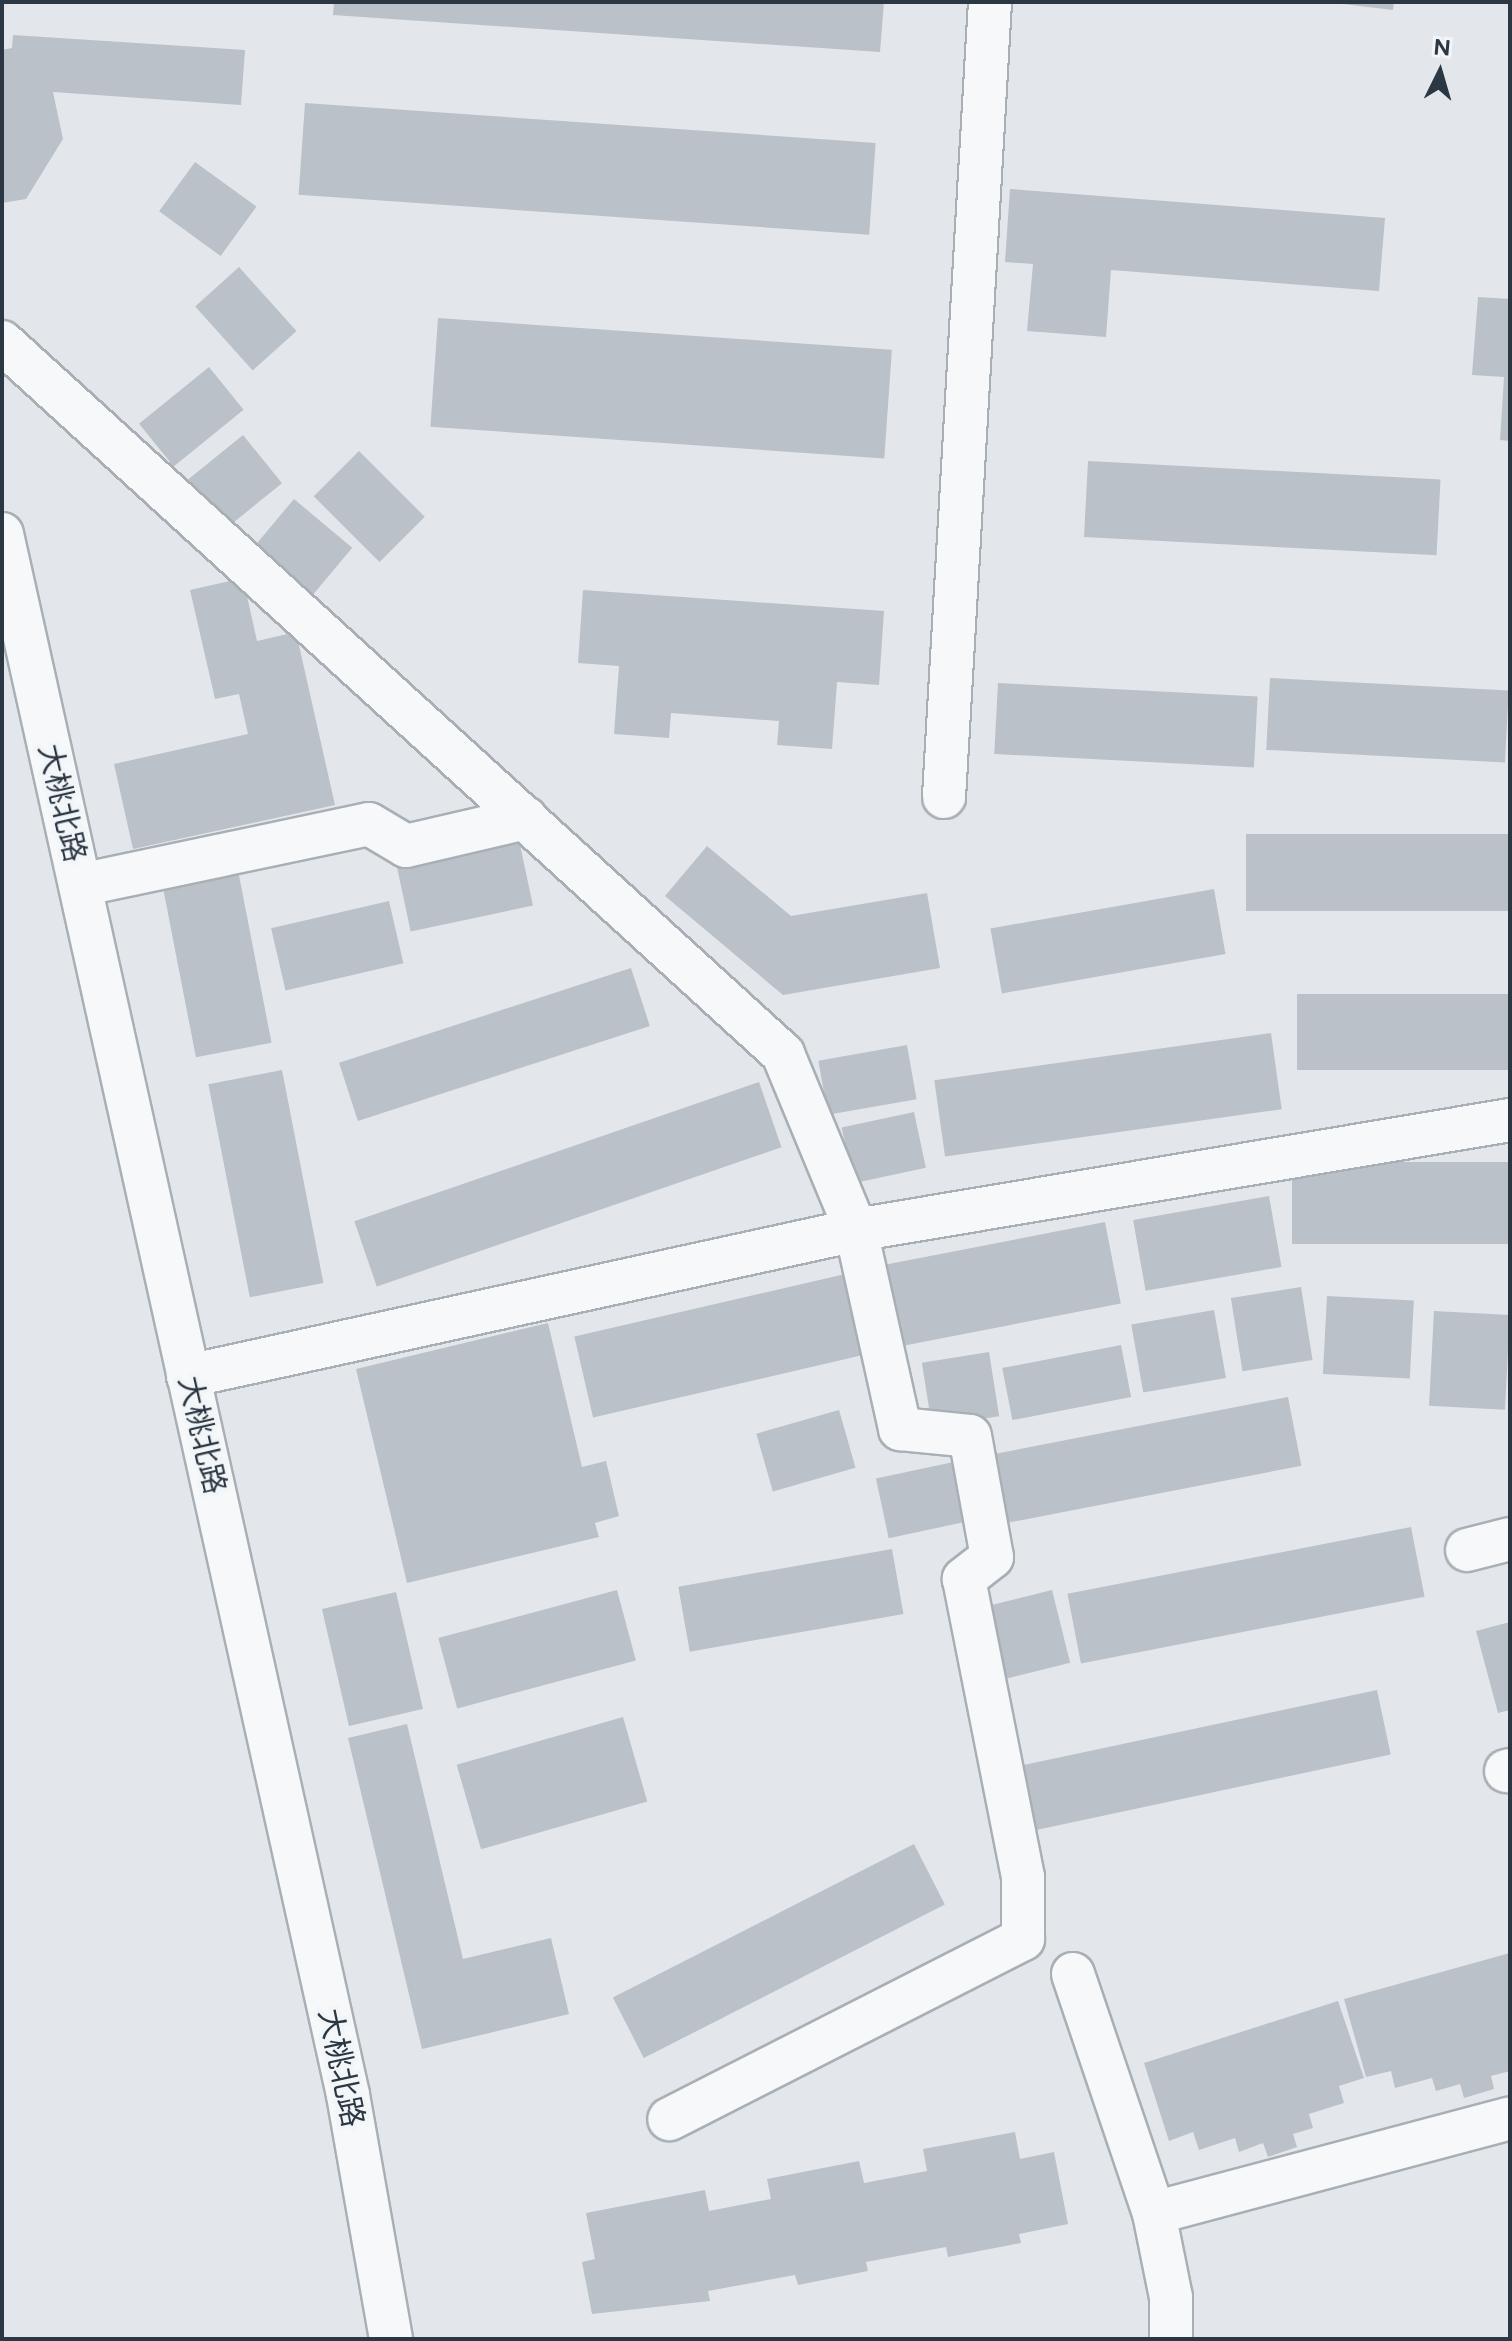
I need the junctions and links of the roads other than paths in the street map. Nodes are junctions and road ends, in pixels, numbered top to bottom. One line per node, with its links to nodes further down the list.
1 (990, 2): 4 (street)
2 (2, 342): 5 (street)
3 (2, 534): 6 (street, 大桃北路)
4 (944, 797)
5 (526, 818): 6 (street); 8 (street)
6 (80, 885): 9 (street, 大桃北路)
7 (1510, 1120): 8 (street)
8 (856, 1230): 9 (street); 14 (street)
9 (188, 1376): 16 (street, 大桃北路)
10 (1510, 1539): 11 (street)
11 (1467, 1550)
12 (1073, 1974): 15 (street)
13 (1510, 2118): 15 (street)
14 (669, 2119)
15 (1154, 2213): 17 (street)
16 (391, 2339)
17 (1171, 2339)

